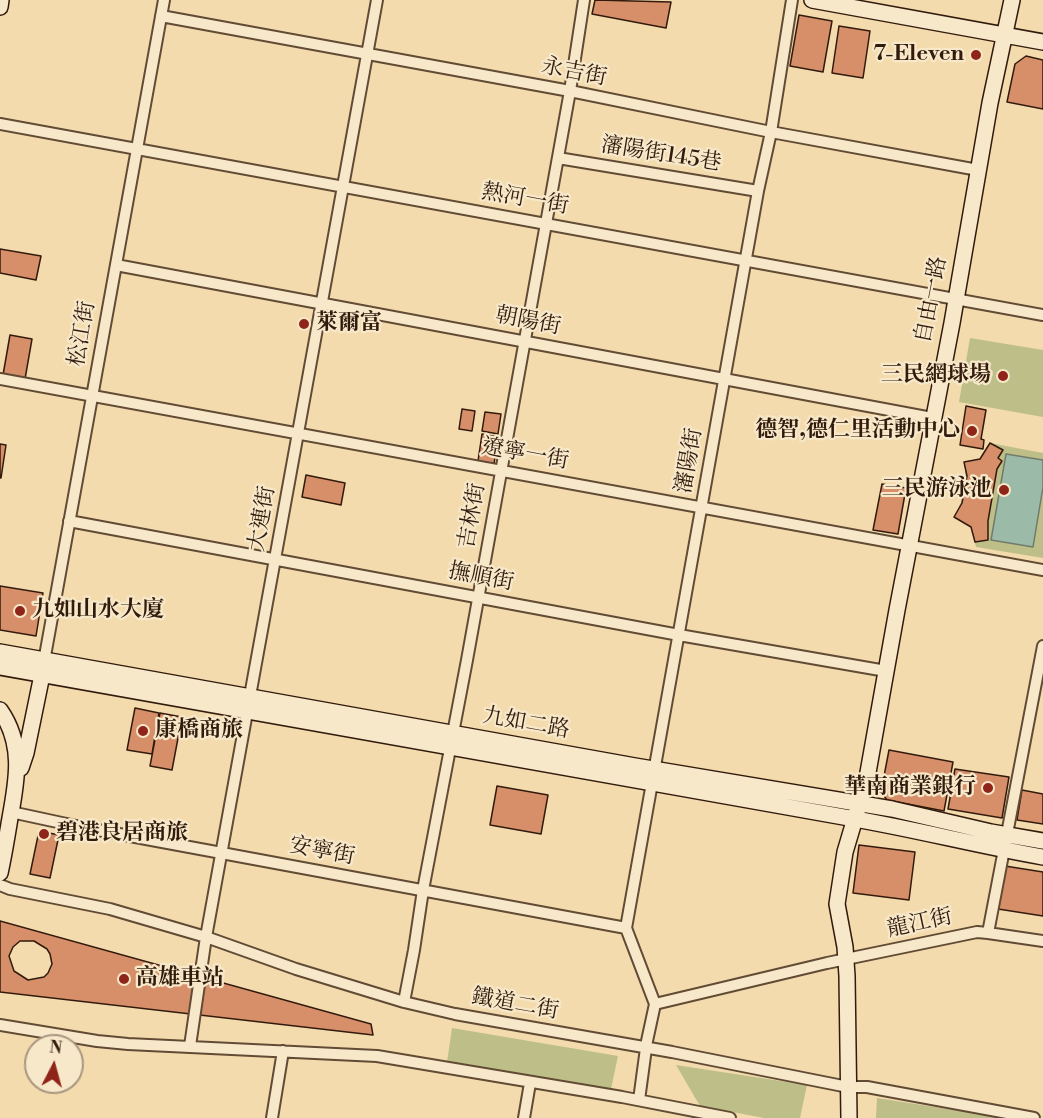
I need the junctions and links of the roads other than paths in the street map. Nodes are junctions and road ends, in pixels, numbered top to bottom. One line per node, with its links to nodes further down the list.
1 (1, 0): 8 (street)
2 (164, 0): 9 (street, 松江街)
3 (377, 0): 12 (street, 大連街)
4 (584, 0): 13 (street, 吉林街)
5 (792, 0): 15 (street, 瀋陽街)
6 (812, 0): 10 (street)
7 (1011, 0): 10 (street, 自由一路)
8 (0, 7)
9 (161, 16): 12 (street, 永吉街); 16 (street, 松江街)
10 (1004, 35): 11 (street); 18 (street, 自由一路)
11 (1043, 42)
12 (368, 54): 13 (street, 永吉街); 19 (street, 大連街)
13 (570, 91): 15 (street, 永吉街); 17 (street, 吉林街)
14 (0, 124): 16 (street, 熱河一街)
15 (771, 132): 18 (street, 永吉街); 20 (street, 瀋陽街)
16 (137, 149): 19 (street, 熱河一街); 23 (street, 松江街)
17 (558, 158): 20 (street, 瀋陽街145巷); 21 (street, 吉林街)
18 (978, 170): 24 (street, 自由一路)
19 (343, 187): 21 (street, 熱河一街); 25 (street, 大連街)
20 (758, 191): 22 (street, 瀋陽街)
21 (546, 224): 22 (street, 熱河一街); 27 (street, 吉林街)
22 (746, 260): 24 (street, 熱河一街); 29 (street, 瀋陽街)
23 (116, 265): 25 (street, 朝陽街); 30 (street, 松江街)
24 (956, 299): 26 (street, 熱河一街); 31 (street, 自由一路)
25 (322, 304): 27 (street, 朝陽街); 32 (street, 大連街)
26 (1043, 315)
27 (525, 342): 29 (street, 朝陽街); 33 (street, 吉林街)
28 (0, 379): 30 (street, 遼寧一街)
29 (724, 379): 31 (street, 朝陽街); 34 (street, 瀋陽街)
30 (92, 395): 32 (street, 遼寧一街); 35 (street, 松江街)
31 (932, 418): 36 (street, 自由一路)
32 (298, 433): 33 (street, 遼寧一街); 37 (street, 大連街)
33 (501, 471): 34 (street, 遼寧一街); 39 (street, 吉林街)
34 (702, 508): 36 (street, 遼寧一街); 40 (street, 瀋陽街)
35 (69, 521): 37 (street, 撫順街); 44 (street, 松江街)
36 (910, 545): 38 (street, 遼寧一街); 45 (street, 自由一路)
37 (275, 560): 39 (street, 撫順街); 46 (street, 大連街)
38 (1043, 570)
39 (478, 598): 40 (street, 撫順街); 48 (street, 吉林街)
40 (679, 634): 45 (street, 撫順街); 49 (street, 瀋陽街)
41 (1043, 646): 55 (street, 龍江街)
42 (0, 652): 44 (street, 九如二路)
43 (0, 667): 44 (street, 九如二路)
44 (43, 667): 46 (street, 九如二路); 50 (street)
45 (886, 671): 51 (street, 自由一路)
46 (248, 705): 48 (street, 九如二路); 56 (street, 大連街)
47 (0, 710): 50 (street)
48 (451, 741): 49 (street, 九如二路); 60 (street, 吉林街)
49 (653, 777): 51 (street, 九如二路); 53 (street, 九如二路); 61 (street, 瀋陽街)
50 (16, 785): 52 (street)
51 (860, 803): 53 (street, 自由一路); 55 (street, 九如二路)
52 (11, 812): 56 (street, 安寧街); 58 (street)
53 (855, 819): 55 (street, 九如二路); 65 (street, 自由一路)
54 (1043, 841): 55 (street, 九如二路)
55 (1005, 842): 57 (street, 九如二路); 62 (street, 龍江街)
56 (222, 853): 60 (street, 安寧街); 63 (street, 大連街)
57 (1043, 856)
58 (0, 873)
59 (0, 885): 63 (street, 鐵道二街)
60 (423, 890): 61 (street, 安寧街); 66 (street, 吉林街)
61 (626, 928): 67 (street)
62 (988, 933): 64 (street); 65 (street, 龍江街)
63 (206, 937): 66 (street, 鐵道二街); 69 (street, 大連街)
64 (1043, 941)
65 (846, 960): 67 (street, 龍江街); 73 (street, 自由一路)
66 (404, 1002): 70 (street, 鐵道二街)
67 (655, 1004): 70 (street)
68 (0, 1025): 69 (street)
69 (190, 1046): 71 (street)
70 (646, 1049): 73 (street, 鐵道二街); 74 (street)
71 (283, 1051): 72 (street); 76 (street)
72 (530, 1083): 74 (street); 77 (street)
73 (848, 1086): 79 (street, 自由一路); 80 (street, 鐵道二街)
74 (639, 1100): 75 (street)
75 (703, 1116): 78 (street)
76 (272, 1118)
77 (524, 1118)
78 (730, 1118)
79 (849, 1118)
80 (1034, 1118)

